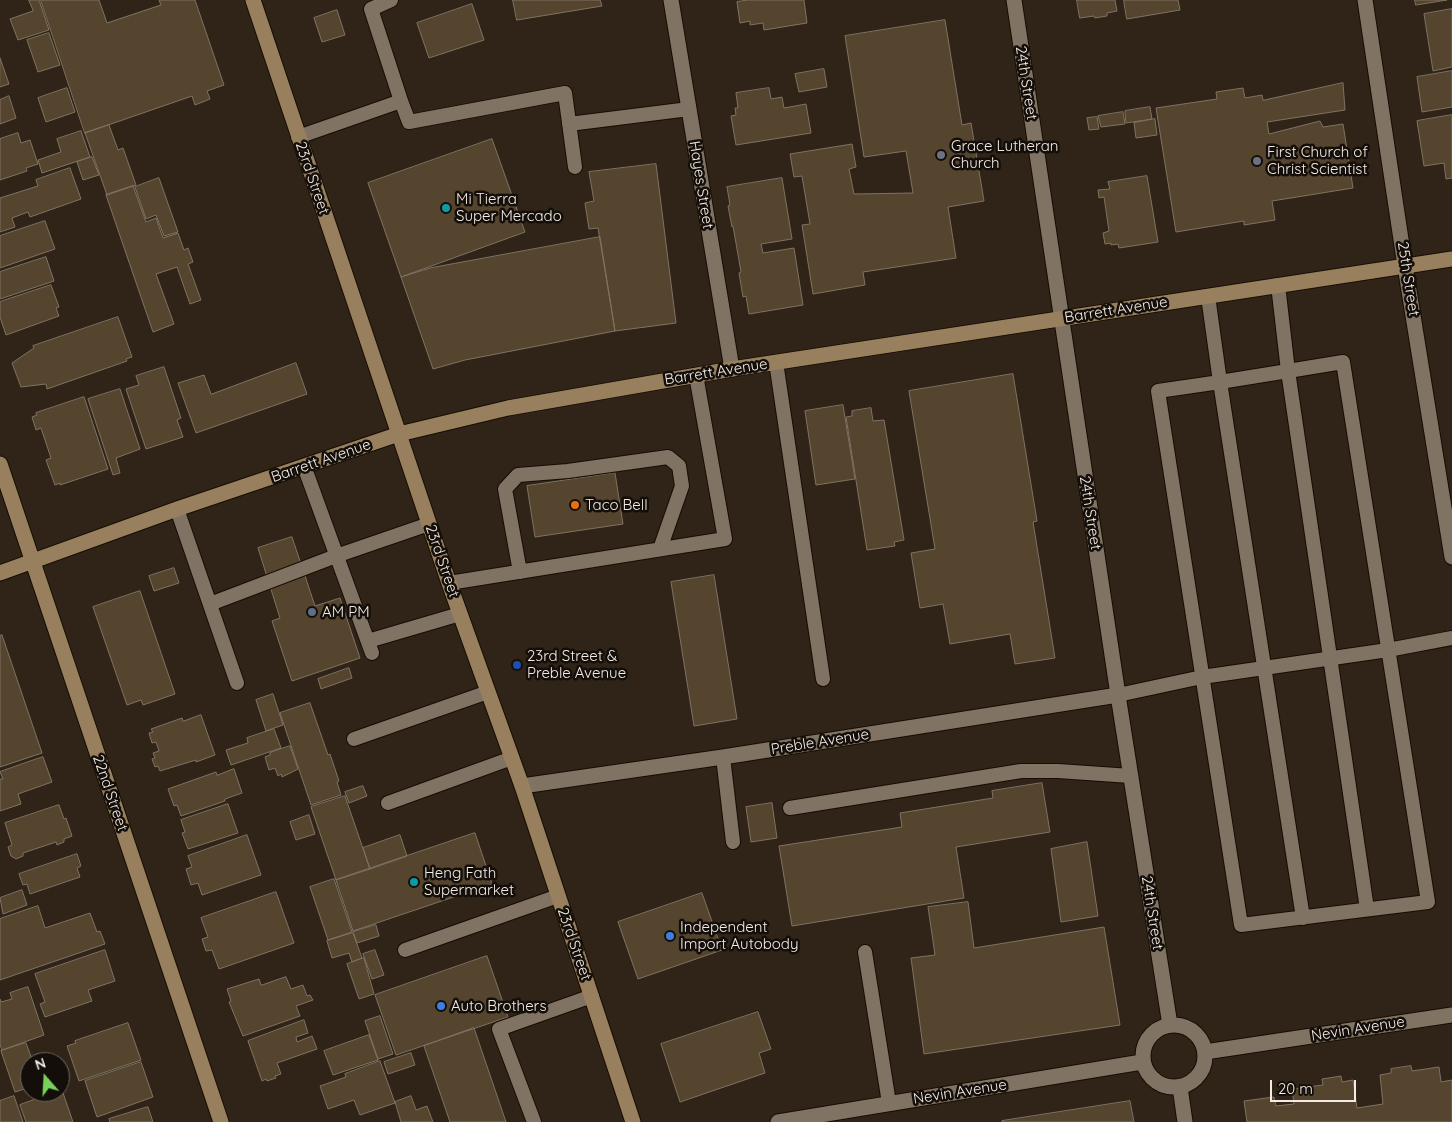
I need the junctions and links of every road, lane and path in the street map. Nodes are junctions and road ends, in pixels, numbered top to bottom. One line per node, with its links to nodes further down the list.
1 (253, 0): 9 (main road, 23rd Street)
2 (391, 0): 6 (lane)
3 (671, 0): 7 (street, Hayes Street)
4 (1014, 0): 15 (street, 24th Street)
5 (1365, 0): 12 (street, 25th Street)
6 (401, 101): 8 (lane); 9 (lane)
7 (689, 109): 8 (lane); 17 (street, Hayes Street)
8 (569, 124): 10 (lane)
9 (298, 137): 21 (main road, 23rd Street)
10 (575, 166)
11 (1452, 259): 12 (main road, Barrett Avenue)
12 (1405, 266): 13 (main road, Barrett Avenue); 24 (street, 25th Street)
13 (1278, 285): 14 (main road, Barrett Avenue); 18 (lane)
14 (1208, 296): 15 (main road, Barrett Avenue); 20 (lane)
15 (1061, 319): 16 (main road, Barrett Avenue); 44 (street, 24th Street)
16 (776, 362): 17 (main road, Barrett Avenue); 41 (lane)
17 (732, 369): 19 (main road, Barrett Avenue)
18 (1288, 371): 20 (lane); 37 (lane); 38 (lane)
19 (696, 375): 21 (main road, Barrett Avenue); 27 (lane)
20 (1220, 382): 39 (lane); 40 (lane)
21 (399, 434): 23 (main road, Barrett Avenue); 26 (main road, 23rd Street)
22 (0, 464): 30 (main road, 22nd Street)
23 (304, 466): 25 (main road, Barrett Avenue); 28 (lane)
24 (1446, 482): 29 (street, 25th Street)
25 (177, 509): 30 (main road, Barrett Avenue); 34 (lane)
26 (429, 524): 28 (lane); 33 (main road, 23rd Street)
27 (660, 549): 31 (lane); 31 (lane)
28 (336, 556): 34 (lane); 35 (lane)
29 (1452, 557)
30 (32, 562): 32 (main road, Barrett Avenue); 65 (main road, 22nd Street)
31 (520, 572): 33 (lane)
32 (0, 573)
33 (449, 583): 35 (main road, 23rd Street)
34 (210, 604): 42 (lane)
35 (460, 614): 43 (main road, 23rd Street)
36 (1452, 638): 37 (lane)
37 (1388, 650): 38 (lane); 54 (lane)
38 (1330, 658): 39 (lane); 54 (lane)
39 (1264, 668): 40 (lane); 55 (lane)
40 (1202, 677): 44 (lane); 55 (lane)
41 (823, 679)
42 (237, 683)
43 (488, 692): 45 (lane); 47 (main road, 23rd Street)
44 (1118, 695): 46 (street, Preble Avenue); 48 (street, 24th Street)
45 (354, 739)
46 (723, 757): 49 (street, Preble Avenue); 52 (lane)
47 (512, 758): 49 (main road, 23rd Street); 50 (lane)
48 (1131, 776): 51 (lane); 60 (street, 24th Street)
49 (522, 786): 53 (main road, 23rd Street)
50 (388, 803)
51 (790, 808)
52 (734, 842)
53 (558, 896): 56 (lane); 58 (main road, 23rd Street)
54 (1367, 909): 55 (lane)
55 (1304, 918)
56 (404, 950)
57 (865, 952): 64 (lane)
58 (592, 996): 66 (lane); 67 (main road, 23rd Street)
59 (1452, 1015): 61 (street, Nevin Avenue)
60 (1170, 1025): 61 (street); 62 (street)
61 (1205, 1052): 63 (street)
62 (1142, 1062): 63 (street); 64 (street, Nevin Avenue)
63 (1180, 1087): 69 (street)
64 (889, 1103): 68 (street, Nevin Avenue)
65 (221, 1122)
66 (534, 1122)
67 (634, 1122)
68 (778, 1122)
69 (1185, 1122)

